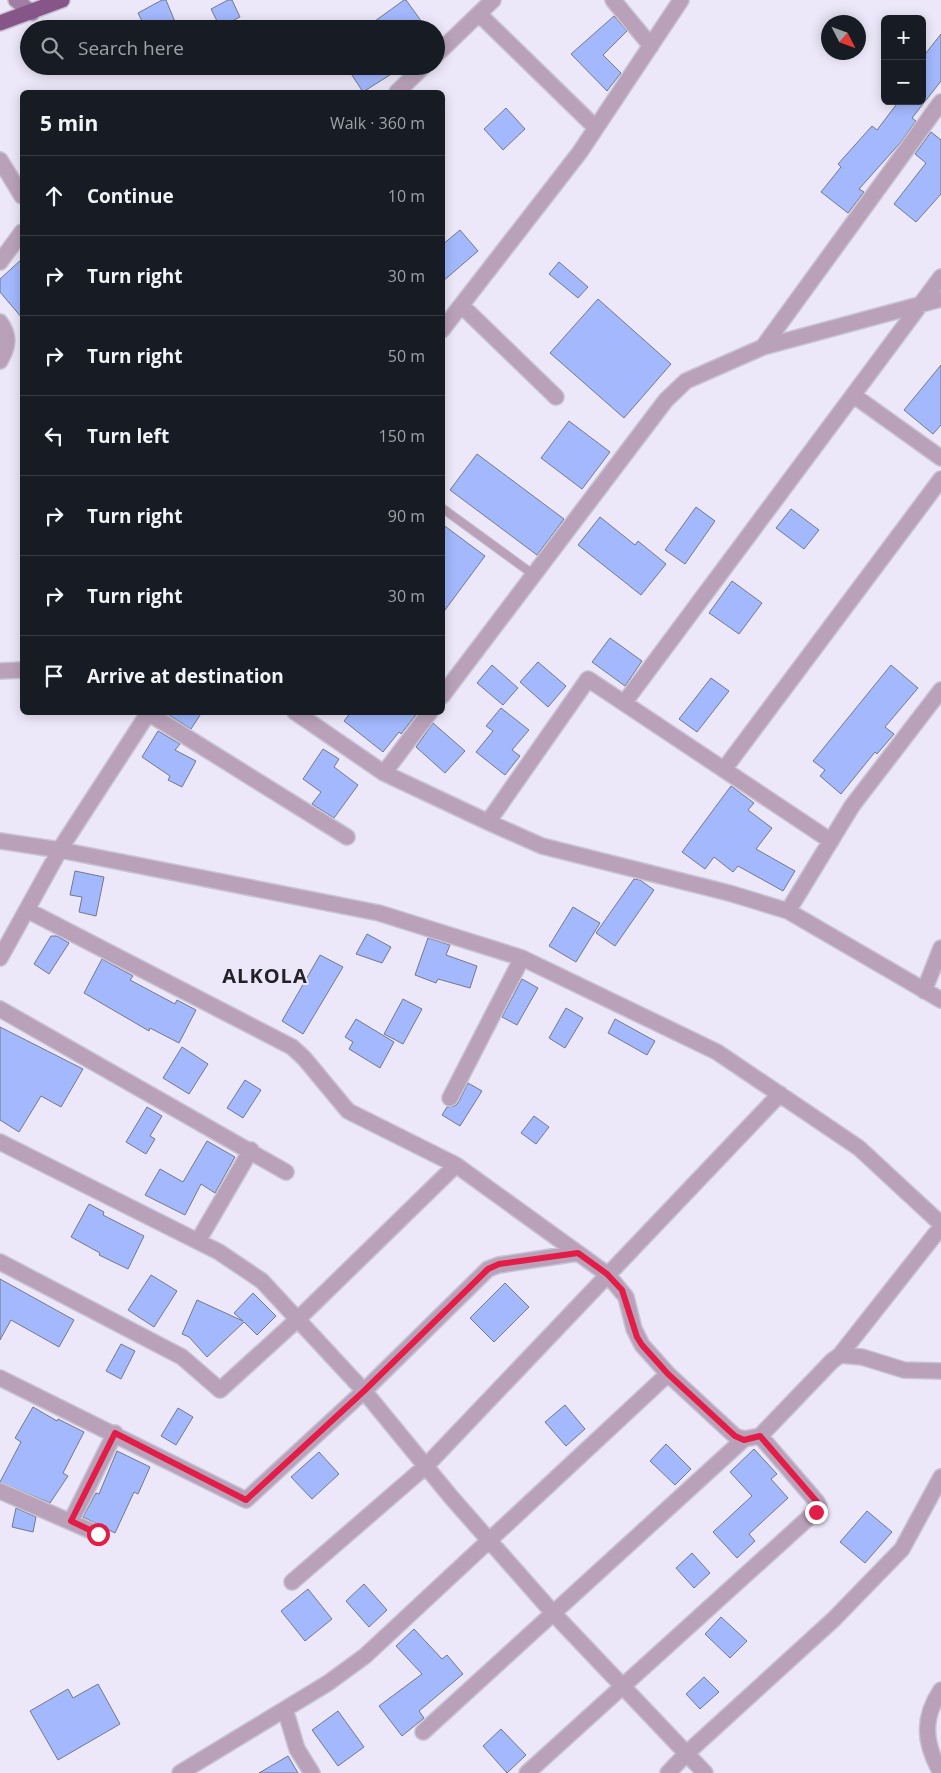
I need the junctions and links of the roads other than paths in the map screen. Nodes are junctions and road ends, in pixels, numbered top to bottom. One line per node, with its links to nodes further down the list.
1 (16, 0): 6 (main road)
2 (62, 0): 6 (highway)
3 (493, 0): 7 (street)
4 (613, 0): 10 (street)
5 (681, 0): 10 (street)
6 (32, 13): 8 (highway)
7 (479, 14): 9 (street); 14 (street)
8 (0, 23)
9 (445, 46)
10 (651, 46): 14 (street)
11 (415, 75): 12 (street)
12 (399, 90)
13 (941, 102): 25 (street)
14 (596, 128): 22 (street)
15 (0, 160): 16 (street)
16 (20, 193)
17 (20, 235): 18 (street)
18 (0, 262)
19 (941, 277): 21 (street)
20 (941, 299): 21 (street)
21 (920, 305): 25 (street); 27 (street)
22 (462, 306): 24 (street); 28 (street)
23 (0, 322): 26 (street)
24 (445, 326)
25 (763, 347): 32 (street)
26 (0, 361)
27 (853, 395): 29 (street); 37 (street)
28 (556, 397)
29 (941, 458)
30 (941, 479): 42 (street)
31 (445, 510): 32 (lane)
32 (534, 575): 36 (street)
33 (20, 670): 34 (street)
34 (0, 671)
35 (941, 690): 47 (street)
36 (445, 692)
37 (624, 703): 42 (street); 44 (street)
38 (147, 715): 48 (street)
39 (151, 715): 45 (street)
40 (299, 715): 43 (street)
41 (428, 715): 43 (street)
42 (725, 768): 47 (street)
43 (384, 773): 44 (street)
44 (488, 822): 50 (street)
45 (347, 838)
46 (0, 841): 48 (street)
47 (831, 841): 50 (street)
48 (60, 850): 49 (street); 53 (street)
49 (27, 910): 52 (street); 61 (street)
50 (788, 911): 54 (street)
51 (941, 948): 54 (street)
52 (0, 958)
53 (522, 958): 57 (street); 58 (street)
54 (924, 991): 55 (street)
55 (941, 1000)
56 (0, 1009): 60 (street)
57 (780, 1094): 63 (street); 67 (street)
58 (450, 1098)
59 (0, 1142): 64 (street)
60 (251, 1150): 62 (street); 64 (street)
61 (456, 1165): 65 (street); 68 (street)
62 (286, 1172)
63 (941, 1226): 69 (street)
64 (198, 1241): 68 (street)
65 (578, 1253): 67 (street); 73 (street)
66 (0, 1262): 68 (street)
67 (607, 1274): 71 (street); 77 (street)
68 (298, 1318): 73 (street)
69 (840, 1355): 70 (street); 75 (street)
70 (941, 1371)
71 (668, 1374): 76 (street); 82 (street)
72 (0, 1378): 74 (street)
73 (364, 1391): 74 (street); 77 (street)
74 (115, 1433): 80 (street)
75 (760, 1436): 76 (street); 85 (street)
76 (744, 1440): 84 (street)
77 (426, 1466): 82 (street); 83 (street)
78 (941, 1477): 89 (street)
79 (0, 1491): 80 (street)
80 (71, 1521): 81 (street)
81 (98, 1534)
82 (489, 1540): 84 (street); 87 (street)
83 (292, 1582)
84 (554, 1614): 85 (street); 88 (street)
85 (621, 1686): 89 (street); 92 (street)
86 (941, 1690): 95 (street)
87 (285, 1709): 90 (street); 91 (street)
88 (423, 1732)
89 (687, 1753): 93 (street); 94 (street)
90 (180, 1773)
91 (312, 1773)
92 (527, 1773)
93 (668, 1773)
94 (705, 1773)
95 (941, 1773)

